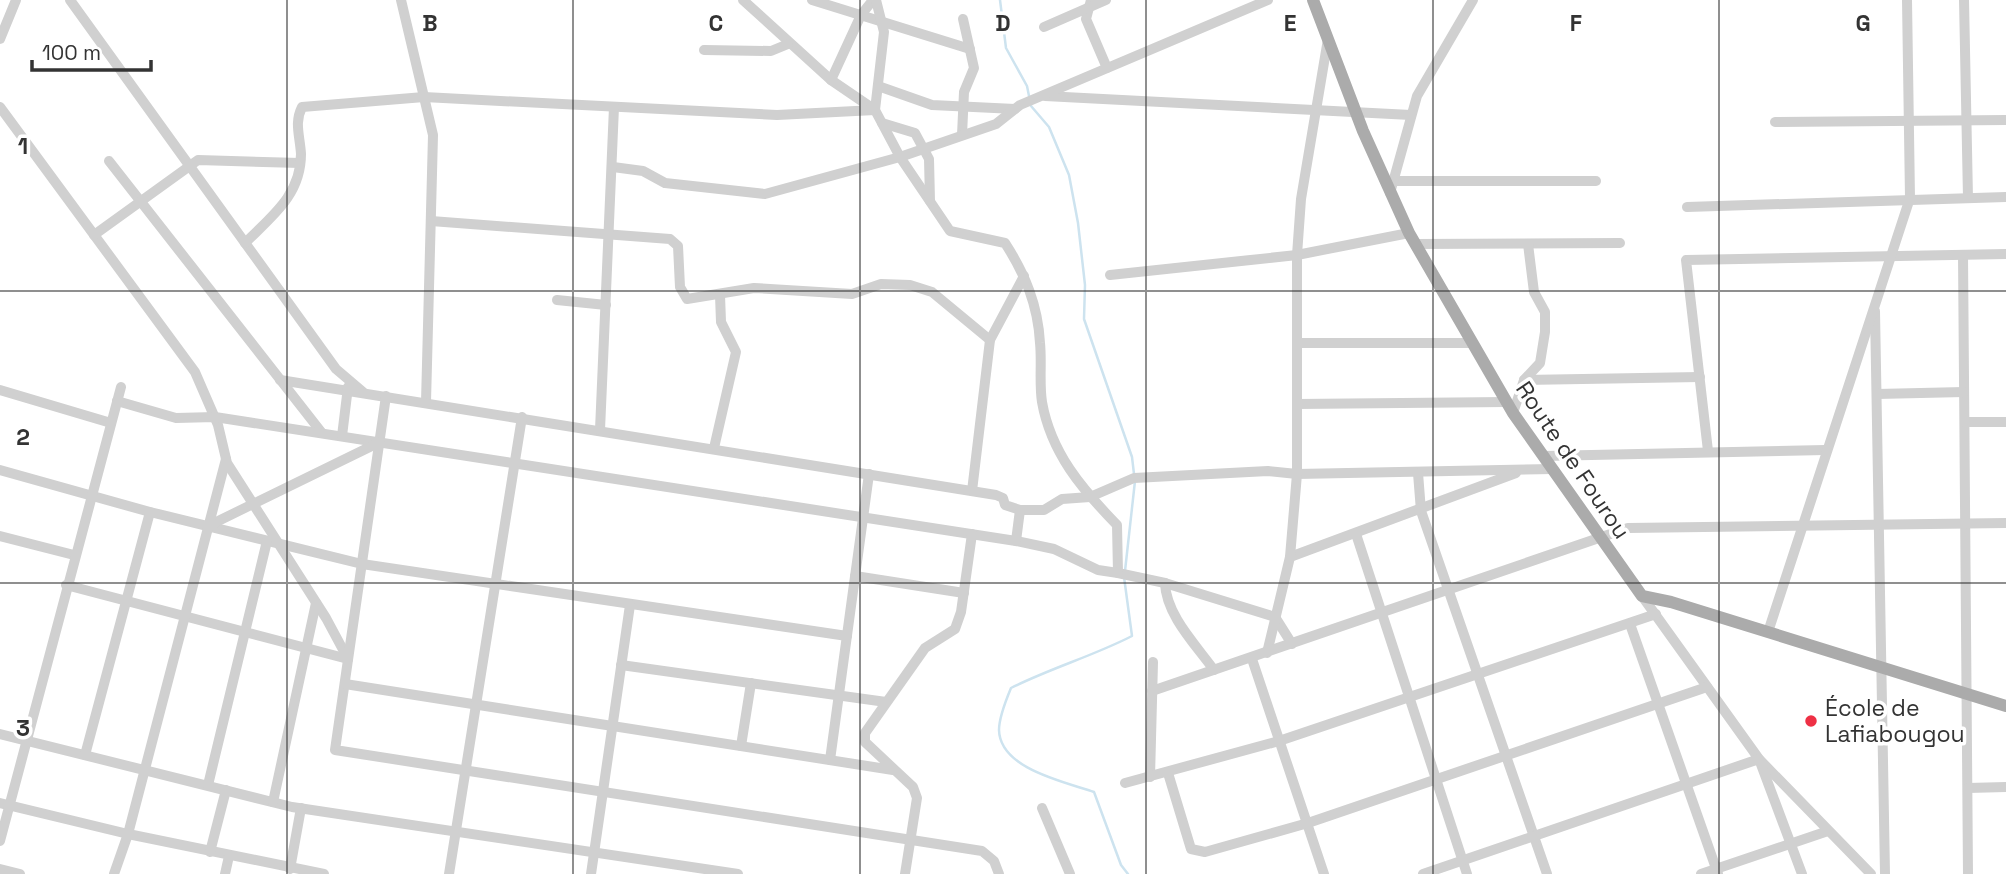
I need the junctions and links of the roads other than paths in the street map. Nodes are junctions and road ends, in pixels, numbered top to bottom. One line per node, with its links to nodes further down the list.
1 (16, 0): 19 (street)
2 (70, 0): 45 (street)
3 (401, 0): 26 (street)
4 (743, 0): 20 (street)
5 (812, 0): 14 (street)
6 (874, 0): 14 (street); 16 (street)
7 (1106, 0): 13 (street)
8 (1268, 0): 23 (street)
9 (1313, 0): 18 (main road, Route de Fourou)
10 (1473, 0): 34 (street)
11 (1908, 0): 36 (street)
12 (1964, 0): 37 (street)
13 (1089, 4): 17 (street); 23 (street)
14 (861, 15): 16 (street); 24 (street)
15 (963, 19): 21 (street)
16 (880, 21): 21 (street); 25 (street)
17 (1044, 27)
18 (1328, 38): 32 (street); 33 (main road, Route de Fourou)
19 (0, 39)
20 (788, 44): 22 (street); 24 (street)
21 (970, 49): 30 (street)
22 (704, 50)
23 (1107, 68): 27 (street)
24 (831, 80): 31 (street)
25 (878, 86): 30 (street); 31 (street)
26 (424, 97): 29 (street); 44 (street); 55 (street)
27 (1029, 102): 30 (street); 32 (street); 40 (street)
28 (0, 107): 57 (street)
29 (614, 107): 31 (street); 46 (street)
30 (961, 107): 40 (street)
31 (875, 110): 39 (street)
32 (1316, 110): 33 (street); 64 (street)
33 (1356, 112): 34 (street); 48 (main road, Route de Fourou)
34 (1412, 115): 48 (street)
35 (2006, 120): 37 (street)
36 (1908, 121): 37 (street); 38 (street); 50 (street)
37 (1965, 121): 51 (street)
38 (1775, 122)
39 (882, 123): 41 (street); 42 (street)
40 (962, 135): 41 (street)
41 (923, 149): 42 (street); 53 (street)
42 (900, 157): 46 (street); 53 (street)
43 (109, 161): 52 (street)
44 (300, 163): 45 (street); 59 (street)
45 (190, 166): 52 (street); 59 (street)
46 (613, 167): 56 (street)
47 (1596, 181): 48 (street)
48 (1389, 186): 58 (main road, Route de Fourou)
49 (2006, 197): 51 (street)
50 (1910, 198): 51 (street); 54 (street); 65 (street)
51 (1968, 198)
52 (141, 201): 57 (street); 76 (street)
53 (930, 201): 66 (street)
54 (1687, 207)
55 (431, 221): 56 (street); 85 (street)
56 (608, 234): 68 (street); 71 (street)
57 (94, 235): 88 (street)
58 (1412, 239): 61 (street); 64 (street); 74 (main road, Route de Fourou)
59 (245, 243): 78 (street)
60 (1620, 243): 61 (street)
61 (1528, 244): 77 (street)
62 (1963, 254): 63 (street); 65 (street); 81 (street)
63 (2006, 254)
64 (1297, 255): 67 (street); 73 (street)
65 (1889, 256): 70 (street); 75 (street)
66 (1024, 275): 72 (street); 111 (street)
67 (1110, 275)
68 (720, 295): 72 (street); 97 (street)
69 (557, 300): 71 (street)
70 (1875, 304): 82 (street); 99 (street)
71 (606, 305): 93 (street)
72 (990, 340): 109 (street)
73 (1297, 343): 74 (street); 86 (street)
74 (1472, 343): 87 (main road, Route de Fourou)
75 (1700, 377): 77 (street); 98 (street)
76 (280, 380): 78 (street); 94 (street)
77 (1524, 380): 87 (street)
78 (348, 385): 83 (street); 95 (street)
79 (121, 387): 84 (street)
80 (0, 390): 92 (street)
81 (1964, 392): 82 (street); 90 (street)
82 (1877, 394): 119 (street)
83 (386, 396): 85 (street); 96 (street)
84 (117, 401): 88 (street); 92 (street)
85 (426, 402): 89 (street)
86 (1297, 404): 87 (street); 108 (street)
87 (1510, 408): 100 (main road, Route de Fourou)
88 (215, 416): 94 (street); 101 (street)
89 (522, 417): 93 (street); 102 (street)
90 (1965, 422): 91 (street); 118 (street)
91 (2006, 422)
92 (111, 423): 110 (street)
93 (600, 430): 97 (street)
94 (322, 433): 95 (street)
95 (342, 436): 96 (street)
96 (380, 442): 102 (street); 112 (street); 131 (street)
97 (714, 448): 107 (street)
98 (1708, 450): 99 (street); 100 (street)
99 (1825, 450): 121 (street)
100 (1544, 456): 105 (main road, Route de Fourou)
101 (226, 458): 112 (street); 120 (street)
102 (514, 463): 116 (street); 136 (street)
103 (0, 470): 110 (street)
104 (1523, 470): 105 (street); 106 (street); 114 (street)
105 (1553, 470): 125 (main road, Route de Fourou)
106 (1418, 472): 108 (street); 114 (street)
107 (869, 474): 109 (street); 116 (street)
108 (1297, 474): 111 (street); 130 (street)
109 (972, 491): 113 (street)
110 (90, 497): 115 (street); 129 (street)
111 (1090, 497): 113 (street); 132 (street)
112 (253, 504): 120 (street); 128 (street)
113 (1020, 510): 127 (street)
114 (1422, 511): 123 (street); 137 (street)
115 (150, 512): 120 (street); 140 (street)
116 (863, 517): 122 (street); 133 (street)
117 (2006, 523): 118 (street)
118 (1966, 524): 119 (street); 165 (street)
119 (1881, 525): 121 (street); 158 (street)
120 (208, 526): 126 (street); 145 (street)
121 (1802, 526): 125 (street); 149 (street)
122 (972, 534): 127 (street); 138 (street)
123 (1356, 534): 130 (street); 144 (street)
124 (0, 536): 129 (street)
125 (1600, 539): 137 (street); 139 (main road, Route de Fourou)
126 (267, 541): 128 (street); 148 (street)
127 (1016, 541): 132 (street)
128 (278, 543): 131 (street); 141 (street)
129 (74, 555): 135 (street)
130 (1290, 557): 146 (street)
131 (362, 564): 136 (street); 154 (street)
132 (1118, 573): 134 (street)
133 (855, 576): 138 (street); 150 (street)
134 (1165, 583): 146 (street); 159 (street)
135 (66, 586): 140 (street); 174 (street)
136 (495, 586): 142 (street); 170 (street)
137 (1451, 592): 144 (street); 160 (street)
138 (964, 593): 168 (street)
139 (1642, 596): 143 (street); 149 (main road)
140 (126, 601): 145 (street); 177 (street)
141 (316, 603): 152 (street); 154 (street)
142 (629, 605): 150 (street); 157 (street)
143 (1656, 614): 147 (street); 163 (street)
144 (1382, 615): 151 (street); 167 (street)
145 (186, 617): 148 (street); 181 (street)
146 (1275, 617): 151 (street); 153 (street)
147 (1630, 624): 160 (street); 169 (street)
148 (245, 632): 152 (street); 188 (street)
149 (1768, 632): 158 (main road)
150 (847, 636): 166 (street)
151 (1292, 644): 153 (street)
152 (306, 648): 154 (street); 194 (street)
153 (1267, 653): 155 (street)
154 (348, 659): 162 (street)
155 (1252, 659): 159 (street); 175 (street)
156 (1153, 662): 164 (street)
157 (621, 665): 161 (street); 172 (street)
158 (1881, 666): 165 (main road); 230 (street)
159 (1214, 670): 164 (street)
160 (1480, 674): 167 (street); 178 (street)
161 (751, 683): 166 (street); 176 (street)
162 (345, 684): 170 (street); 182 (street)
163 (1707, 687): 169 (street); 179 (street)
164 (1153, 691): 185 (street)
165 (1968, 695): 171 (main road); 190 (street)
166 (839, 696): 168 (street); 180 (street)
167 (1410, 697): 175 (street); 186 (street)
168 (886, 702): 183 (street)
169 (1658, 704): 178 (street); 189 (street)
170 (476, 705): 172 (street); 182 (street)
171 (2006, 706)
172 (612, 727): 176 (street); 193 (street)
173 (0, 734): 174 (street)
174 (26, 740): 177 (street); 195 (street)
175 (1279, 741): 184 (street); 198 (street)
176 (741, 746): 180 (street)
177 (85, 755): 181 (street)
178 (1506, 755): 186 (street); 202 (street)
179 (1759, 759): 189 (street); 200 (street); 205 (street)
180 (830, 760): 183 (street)
181 (145, 769): 188 (street); 201 (street)
182 (466, 769): 193 (street); 199 (street)
183 (893, 770): 203 (street)
184 (1168, 774): 185 (street); 198 (street)
185 (1150, 777): 187 (street)
186 (1438, 779): 198 (street); 209 (street)
187 (1125, 783)
188 (208, 785): 192 (street)
189 (1687, 785): 202 (street); 212 (street)
190 (1968, 788): 191 (street); 231 (street)
191 (2006, 788)
192 (226, 790): 194 (street); 206 (street)
193 (602, 791): 203 (street); 207 (street)
194 (273, 802): 196 (street)
195 (5, 804): 201 (street); 204 (street)
196 (301, 808): 199 (street); 211 (street)
197 (1042, 808): 222 (street)
198 (1308, 823): 223 (street)
199 (456, 830): 207 (street); 217 (street)
200 (1828, 831): 205 (street); 229 (street)
201 (128, 834): 206 (street); 214 (street)
202 (1535, 837): 209 (street); 226 (street)
203 (911, 840): 220 (street); 221 (street)
204 (0, 841)
205 (1792, 843): 212 (street); 228 (street)
206 (210, 852): 208 (street)
207 (594, 852): 218 (street); 219 (street)
208 (229, 856): 211 (street); 215 (street)
209 (1462, 861): 224 (street); 225 (street)
210 (0, 869): 213 (street)
211 (290, 869): 216 (street)
212 (1717, 871): 227 (street)
213 (20, 874)
214 (114, 874)
215 (225, 874)
216 (324, 874)
217 (449, 874)
218 (591, 874)
219 (738, 874)
220 (905, 874)
221 (999, 874)
222 (1070, 874)
223 (1324, 874)
224 (1423, 874)
225 (1467, 874)
226 (1547, 874)
227 (1701, 874)
228 (1802, 874)
229 (1871, 874)
230 (1885, 874)
231 (1968, 874)

